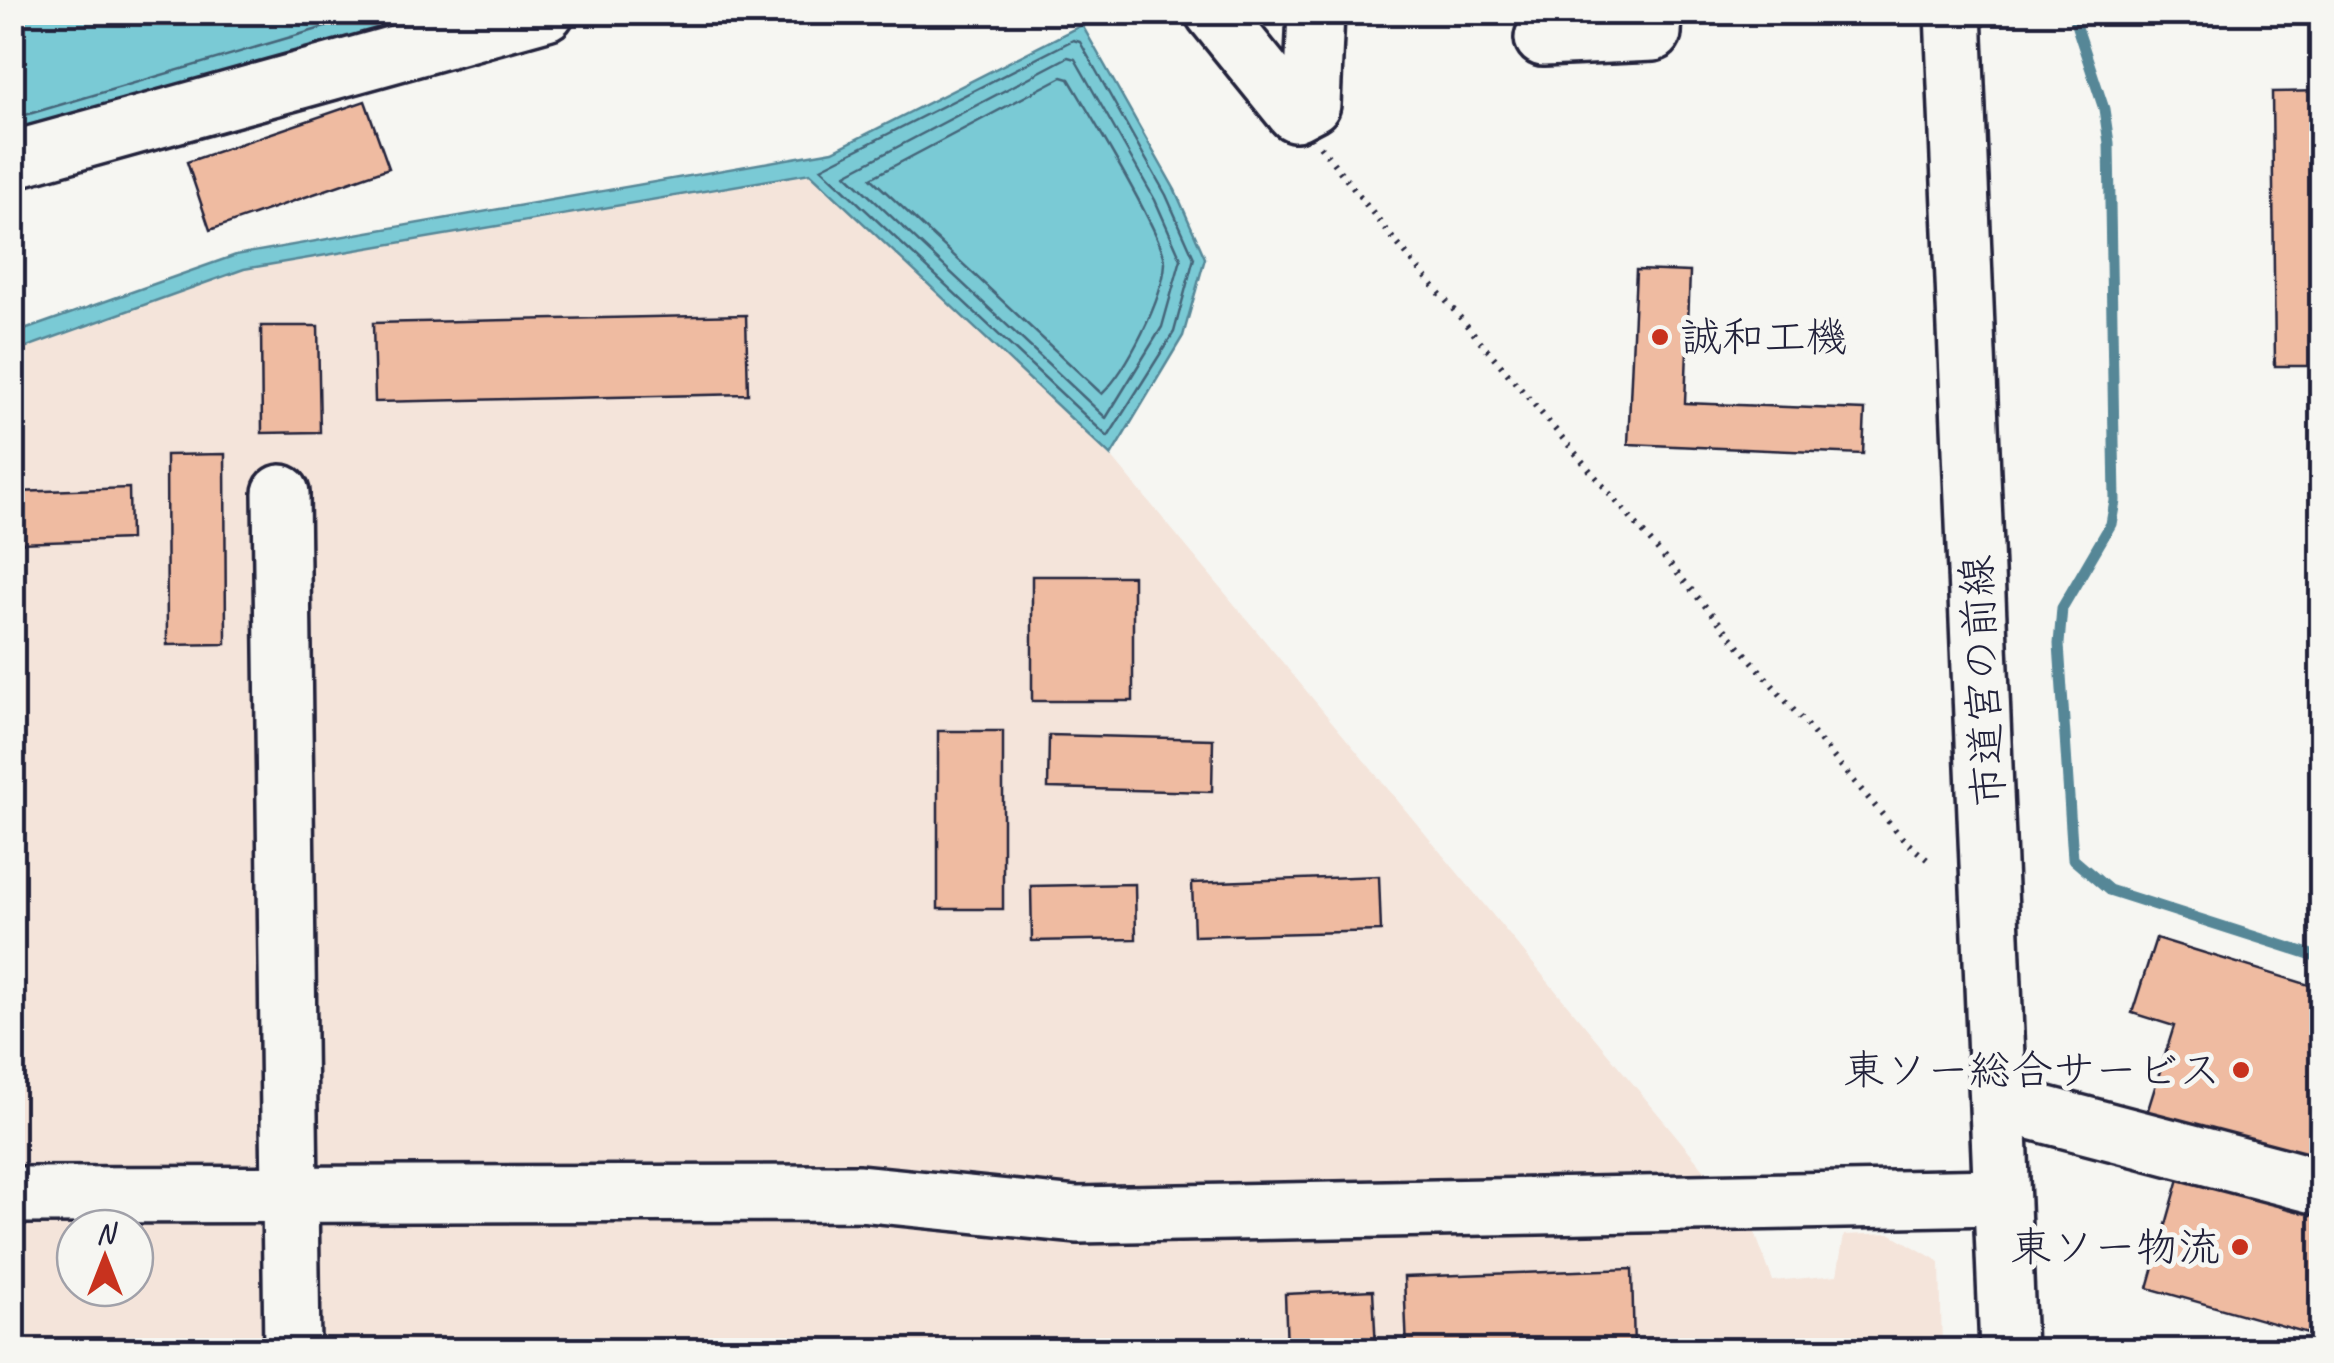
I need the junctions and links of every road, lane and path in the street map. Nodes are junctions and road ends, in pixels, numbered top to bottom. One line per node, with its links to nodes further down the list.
1 (546, 12): 8 (street)
2 (1213, 12): 7 (street)
3 (1316, 12): 7 (street)
4 (1654, 12): 6 (street)
5 (1953, 12): 11 (street, 市道宮の前線)
6 (1543, 38)
7 (1295, 114): 10 (path)
8 (12, 160)
9 (281, 493): 14 (street)
10 (1930, 862)
11 (2001, 1103): 12 (street); 15 (street, 市道宮の前線)
12 (2322, 1186)
13 (12, 1194): 14 (street)
14 (289, 1194): 15 (street); 16 (street)
15 (1999, 1197): 17 (street, 市道宮の前線)
16 (292, 1350)
17 (2008, 1350)

